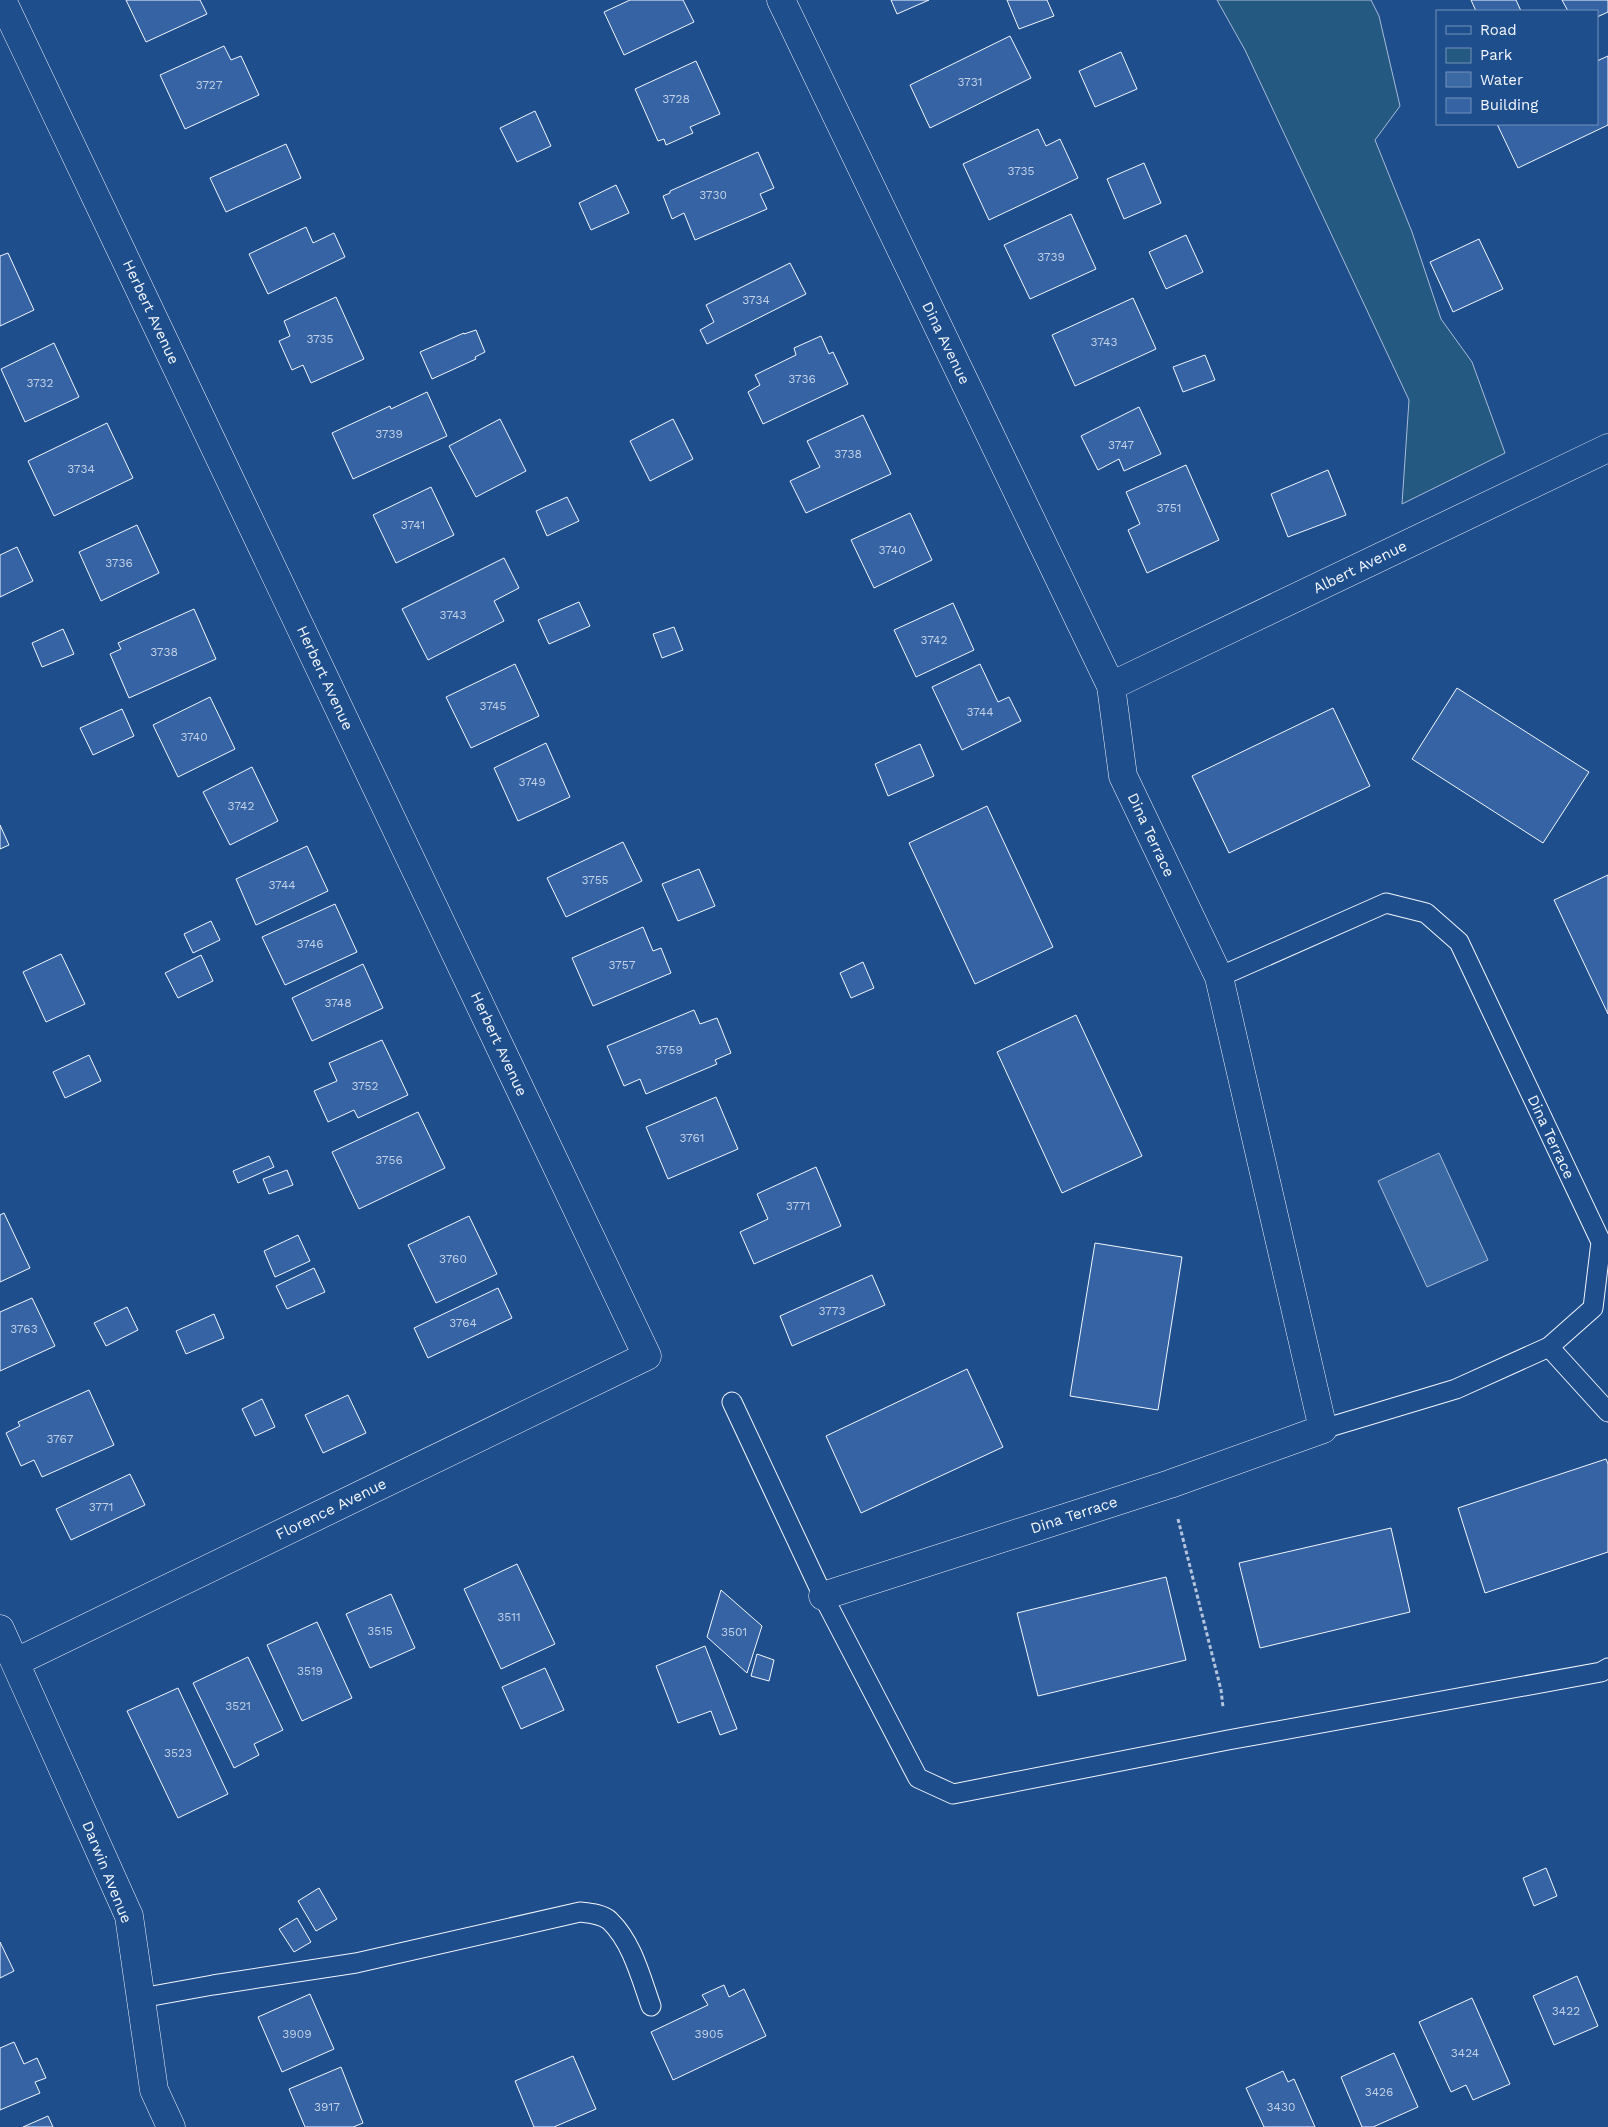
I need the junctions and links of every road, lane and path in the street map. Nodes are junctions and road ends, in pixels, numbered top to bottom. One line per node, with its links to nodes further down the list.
1 (2, 0): 7 (street, Herbert Avenue)
2 (781, 0): 4 (street, Dina Avenue)
3 (1608, 448): 4 (street, Albert Avenue)
4 (1111, 686): 5 (street, Dina Terrace)
5 (1219, 977): 6 (lane, Dina Terrace); 10 (street, Dina Terrace)
6 (1549, 1347): 9 (lane); 10 (lane, Dina Terrace)
7 (647, 1356): 14 (street, Florence Avenue)
8 (732, 1402): 12 (lane)
9 (1608, 1412)
10 (1323, 1429): 11 (street, Dina Terrace)
11 (1170, 1484): 12 (street, Dina Terrace); 16 (path)
12 (823, 1596): 15 (lane)
13 (0, 1629): 14 (street, Darwin Avenue)
14 (16, 1662): 17 (street, Darwin Avenue)
15 (1608, 1668)
16 (1221, 1690)
17 (141, 1998): 18 (lane); 19 (street, Darwin Avenue)
18 (651, 2006)
19 (171, 2127)

